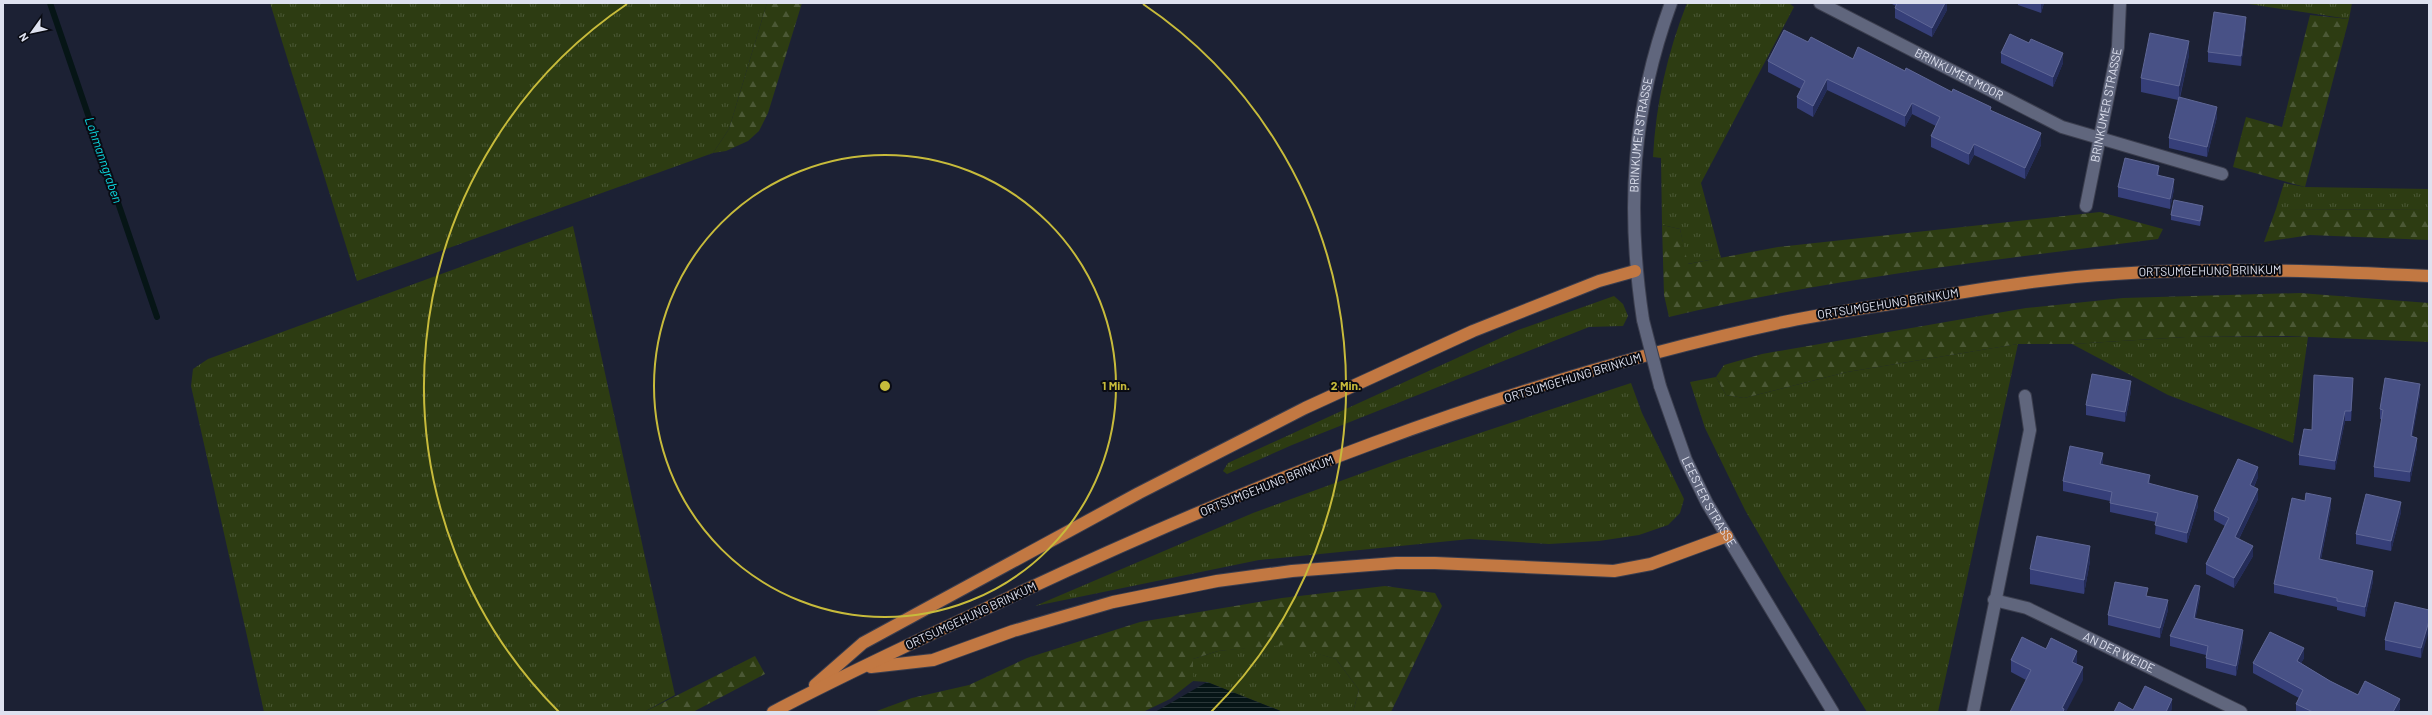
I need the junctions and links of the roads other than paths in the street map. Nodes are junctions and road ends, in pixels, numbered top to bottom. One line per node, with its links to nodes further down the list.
1 (1671, 3): 7 (street, BRINKUMER STRASSE)
2 (1820, 3): 4 (street, BRINKUMER MOOR)
3 (2120, 3): 4 (street, BRINKUMER STRASSE)
4 (2101, 137): 5 (street, BRINKUMER MOOR); 6 (street, BRINKUMER STRASSE)
5 (2222, 174)
6 (2086, 206)
7 (1635, 270): 10 (street, LEESTER STRASSE, bridge); 13 (highway)
8 (2429, 276): 12 (highway, ORTSUMGEHUNG BRINKUM)
9 (2025, 396): 11 (street)
10 (1727, 536): 12 (highway); 15 (street, LEESTER STRASSE)
11 (1994, 600): 16 (street); 17 (street, AN DER WEIDE)
12 (861, 668): 13 (highway, ORTSUMGEHUNG BRINKUM)
13 (802, 697): 14 (highway, ORTSUMGEHUNG BRINKUM)
14 (773, 712)
15 (1833, 712)
16 (1973, 712)
17 (2241, 712)

